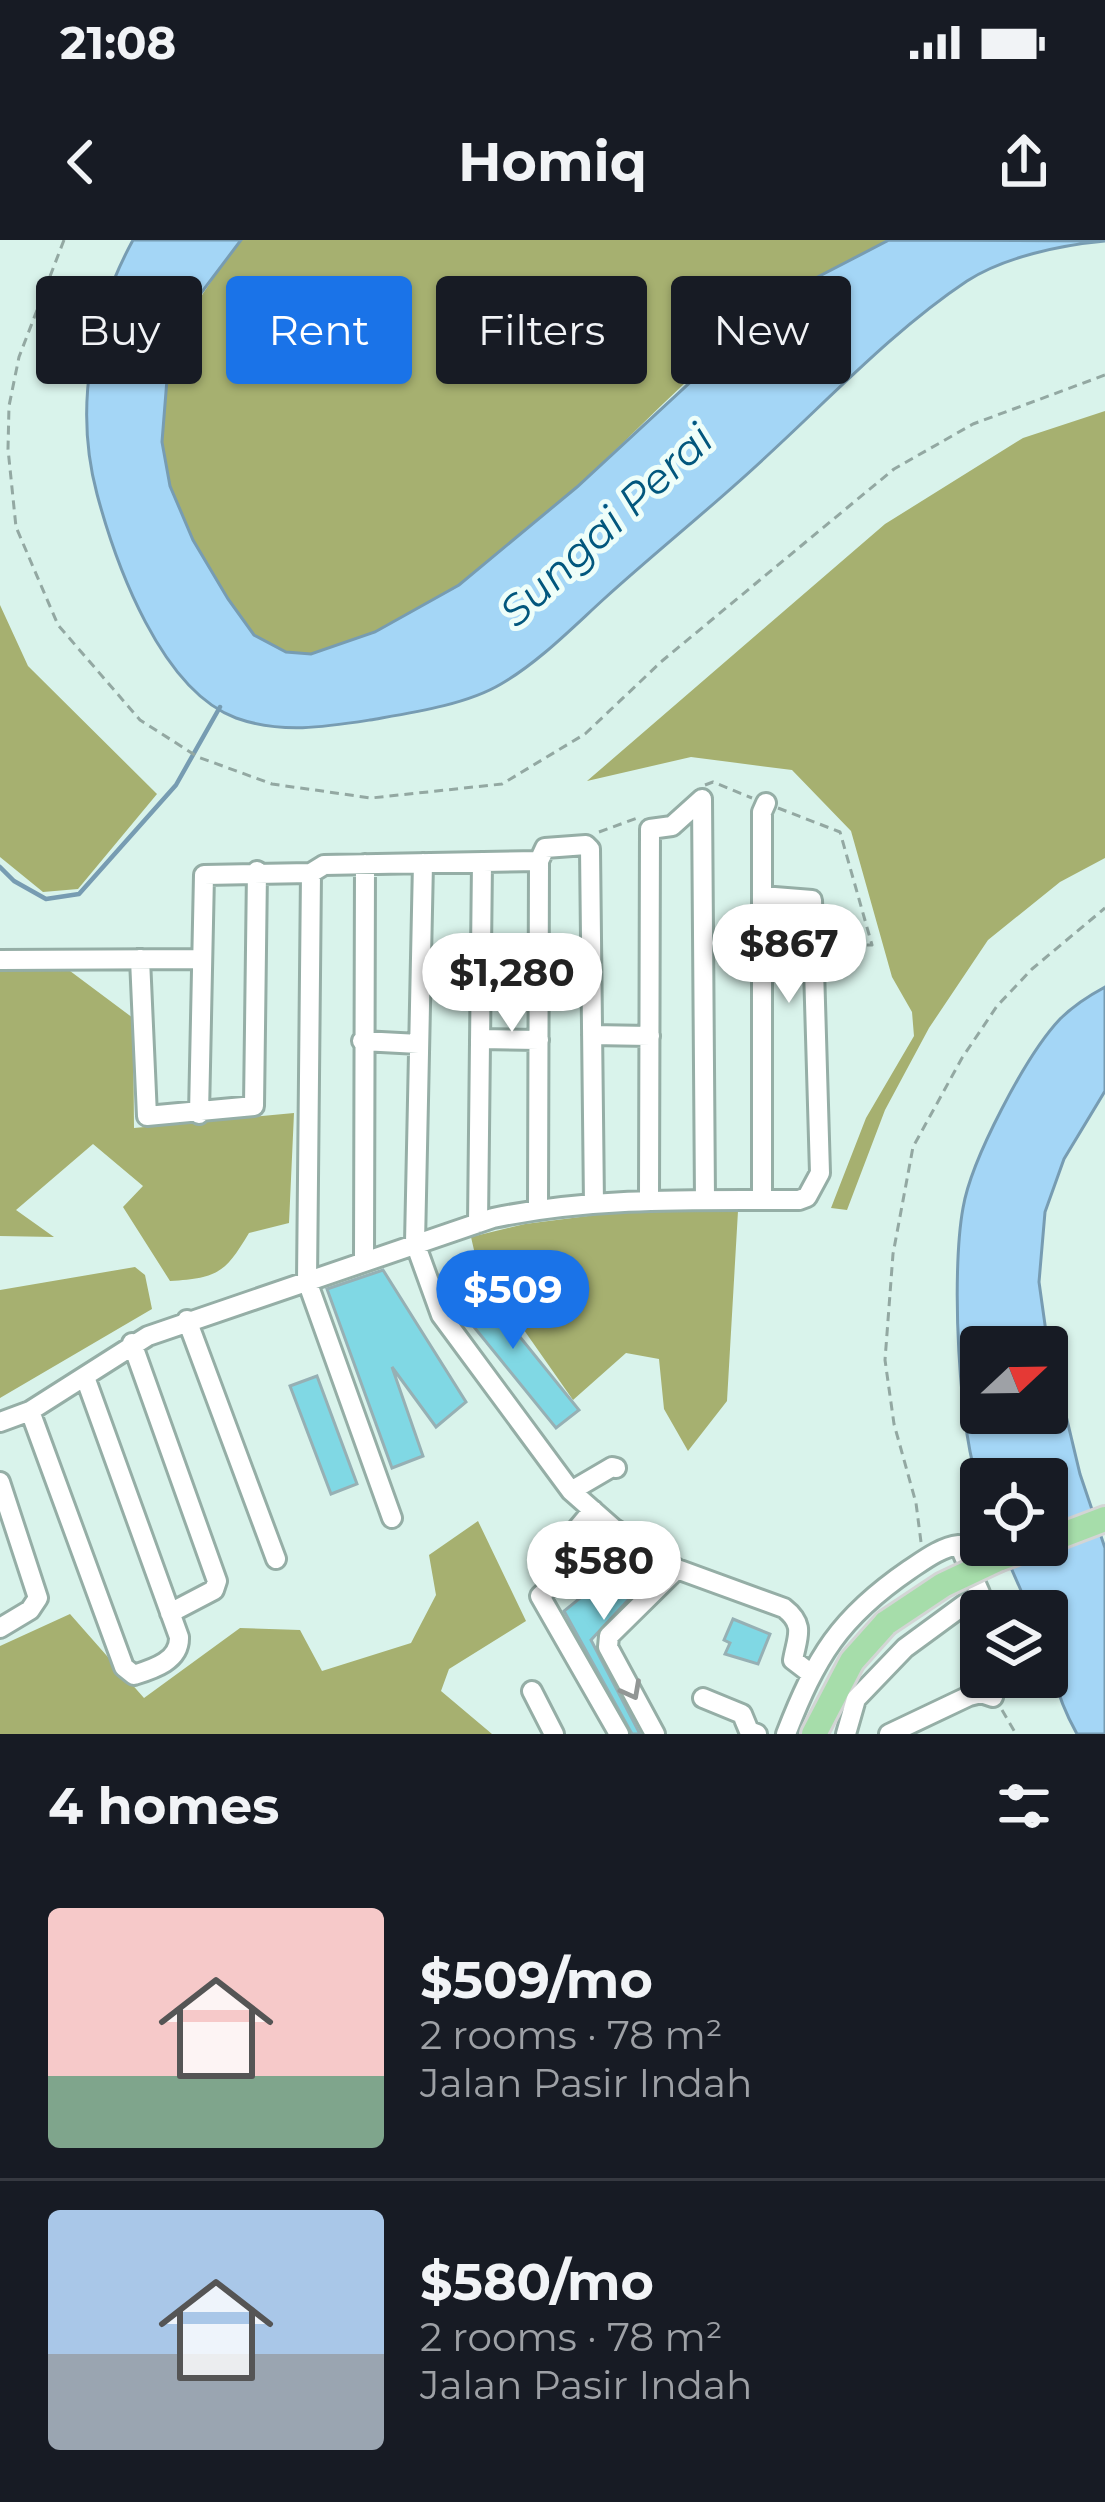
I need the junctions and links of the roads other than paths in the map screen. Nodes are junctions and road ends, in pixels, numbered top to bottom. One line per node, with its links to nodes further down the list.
1 (766, 803): 8 (street)
2 (539, 861): 3 (street); 12 (street); 15 (street)
3 (482, 862): 4 (street); 14 (street)
4 (423, 863): 5 (street); 17 (street)
5 (364, 864): 7 (street); 16 (street)
6 (257, 871): 7 (street); 9 (street); 18 (street)
7 (311, 873): 27 (street)
8 (762, 896): 21 (street); 21 (street)
9 (202, 958): 11 (street); 18 (street)
10 (0, 959): 11 (street)
11 (140, 959): 18 (street)
12 (592, 1035): 13 (street); 22 (street)
13 (650, 1036): 19 (street); 20 (street)
14 (480, 1039): 15 (street); 24 (street)
15 (538, 1040): 23 (street)
16 (362, 1041): 17 (street); 26 (street)
17 (419, 1044): 25 (street)
18 (200, 1114)
19 (649, 1199): 20 (street); 22 (street)
20 (705, 1200): 21 (street)
21 (762, 1200)
22 (593, 1204): 23 (street)
23 (538, 1209): 24 (street)
24 (478, 1222): 25 (street)
25 (415, 1243): 26 (street); 35 (street)
26 (364, 1262): 27 (street)
27 (307, 1281): 28 (street); 37 (street)
28 (187, 1320): 29 (street); 42 (street)
29 (132, 1343): 30 (street); 45 (street)
30 (85, 1377): 31 (street); 45 (street)
31 (30, 1411): 32 (street); 45 (street)
32 (0, 1422)
33 (616, 1468): 35 (street)
34 (0, 1482): 46 (street)
35 (571, 1491): 36 (street)
36 (593, 1510): 39 (street); 40 (street)
37 (392, 1518)
38 (1105, 1519): 41 (main road)
39 (613, 1528): 44 (street); 52 (street)
40 (577, 1529)
41 (1068, 1533)
42 (276, 1559)
43 (987, 1566): 56 (main road, bridge)
44 (677, 1569): 47 (street); 53 (street, one-way to 53)
45 (170, 1613)
46 (0, 1628)
47 (810, 1672): 55 (street); 57 (street)
48 (532, 1691): 51 (street)
49 (703, 1698): 54 (street)
50 (965, 1698): 58 (street)
51 (554, 1734)
52 (619, 1734)
53 (655, 1734)
54 (757, 1734)
55 (786, 1734)
56 (814, 1734)
57 (846, 1734)
58 (889, 1734)

